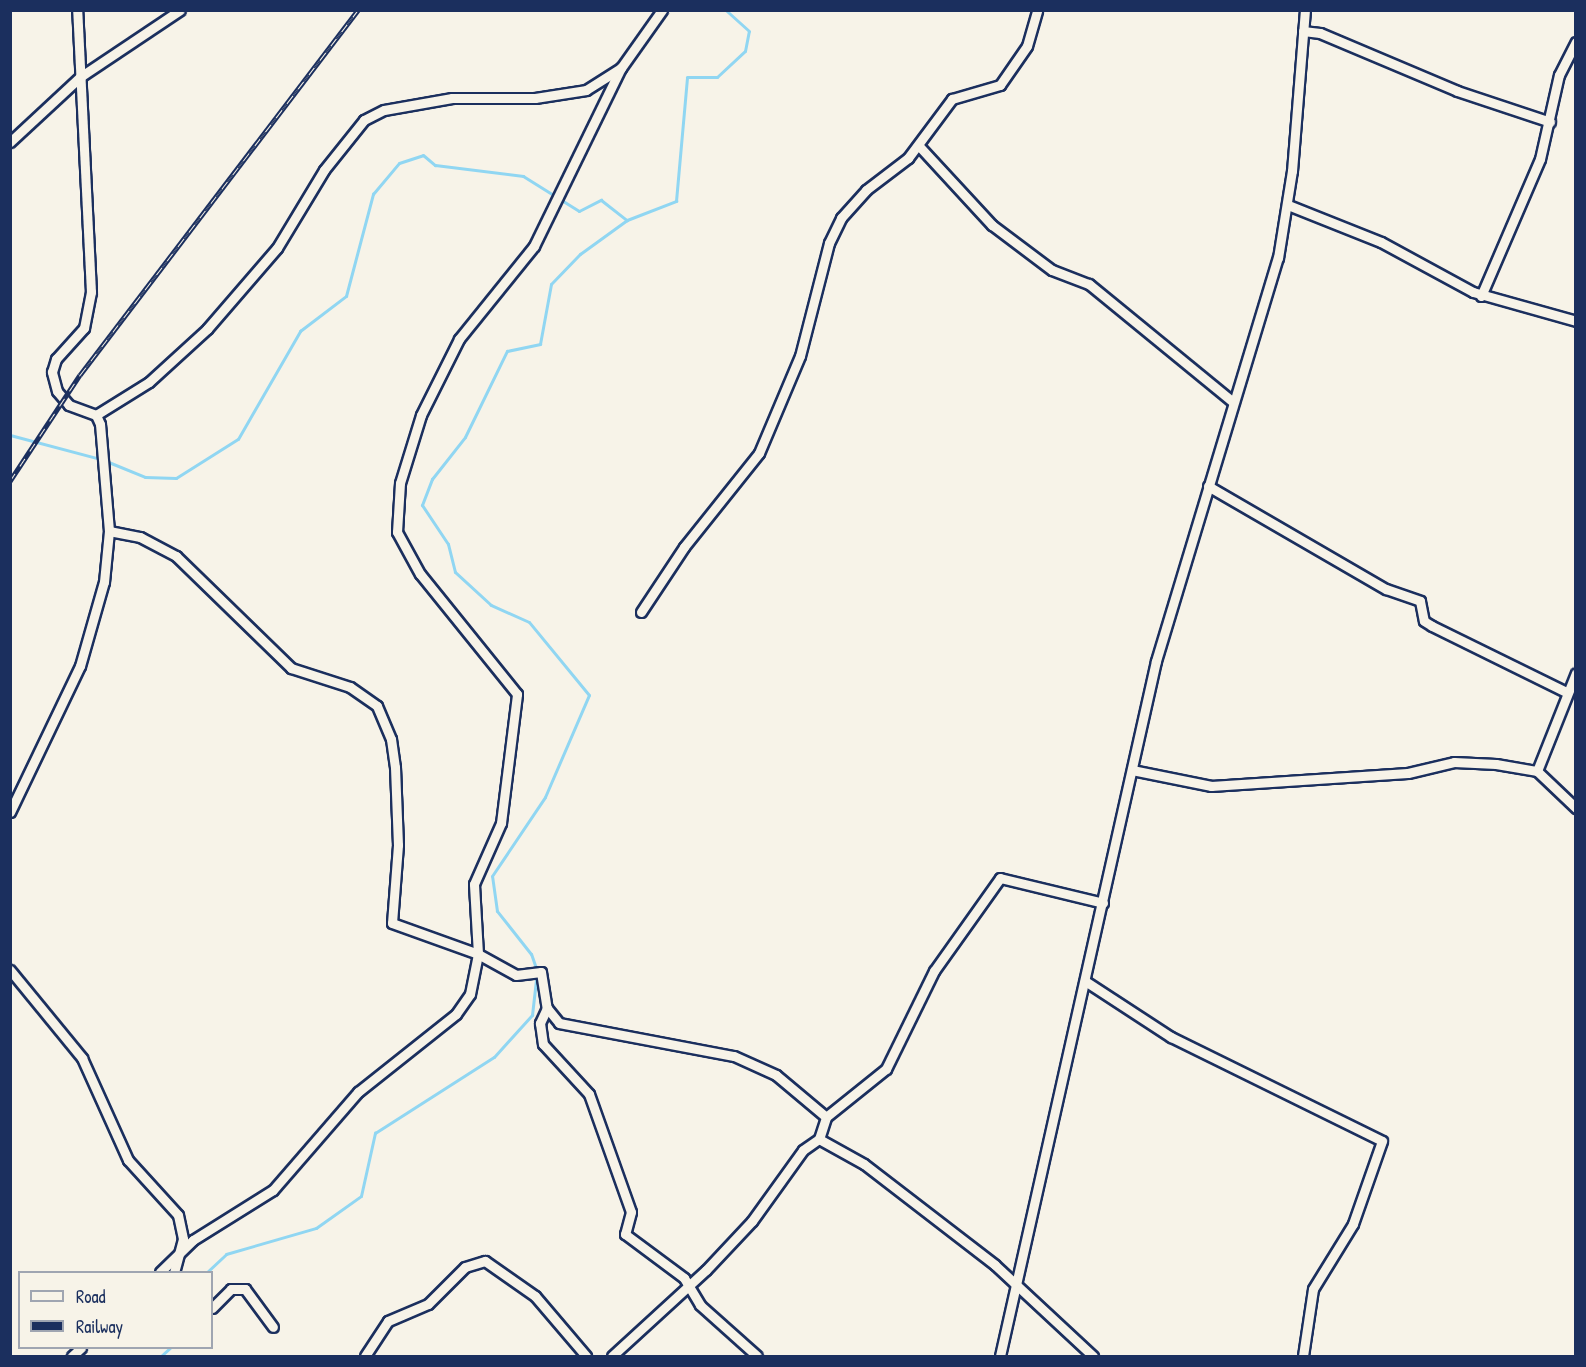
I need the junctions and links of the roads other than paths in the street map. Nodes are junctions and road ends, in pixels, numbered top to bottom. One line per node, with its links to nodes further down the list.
1 (77, 10): 9 (street)
2 (180, 10): 9 (street)
3 (662, 10): 8 (street)
4 (1037, 10): 12 (street)
5 (1305, 10): 6 (street)
6 (1303, 31): 10 (street); 13 (street)
7 (1575, 42): 10 (street)
8 (621, 68): 17 (street); 28 (street)
9 (80, 77): 11 (street); 17 (street)
10 (1550, 122): 14 (street)
11 (10, 142)
12 (919, 147): 16 (street); 20 (street)
13 (1288, 205): 14 (street); 16 (street)
14 (1481, 296): 15 (street)
15 (1575, 321)
16 (1233, 402): 18 (street)
17 (96, 415): 19 (street)
18 (1208, 486): 22 (street); 23 (street)
19 (109, 531): 26 (street); 28 (street)
20 (641, 612)
21 (1575, 673): 22 (street)
22 (1564, 691): 24 (street)
23 (1132, 770): 24 (street); 27 (street)
24 (1537, 771): 25 (street)
25 (1575, 808)
26 (10, 812)
27 (1103, 903): 30 (street); 32 (street)
28 (478, 954): 31 (street); 34 (street)
29 (10, 970): 34 (street)
30 (1085, 981): 38 (street); 47 (street)
31 (547, 1008): 32 (street); 37 (street)
32 (826, 1117): 33 (street)
33 (819, 1139): 37 (street); 38 (street)
34 (180, 1252): 35 (street); 36 (street)
35 (161, 1271)
36 (174, 1271)
37 (690, 1286): 43 (street); 44 (street)
38 (1019, 1286): 45 (street); 46 (street)
39 (213, 1307): 40 (street)
40 (273, 1327)
41 (365, 1356): 42 (street)
42 (586, 1356)
43 (612, 1356)
44 (757, 1356)
45 (1000, 1356)
46 (1093, 1356)
47 (1303, 1356)

